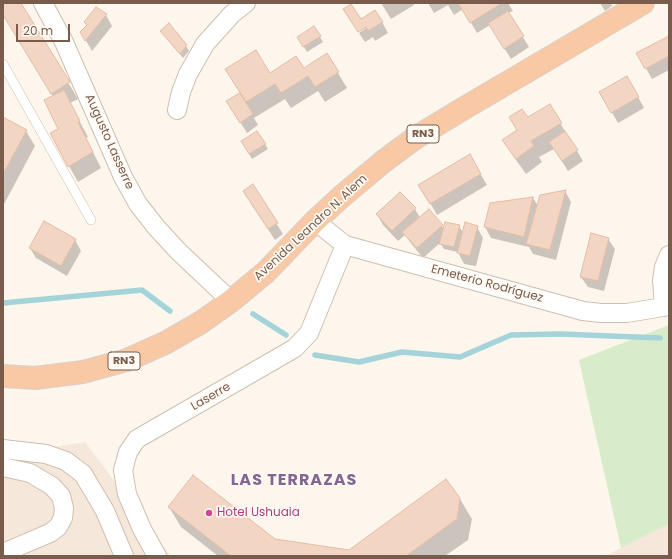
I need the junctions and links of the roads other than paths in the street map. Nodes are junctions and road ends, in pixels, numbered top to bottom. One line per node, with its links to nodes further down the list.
1 (43, 3): 10 (street, Augusto Lasserre)
2 (246, 3): 5 (street)
3 (643, 3): 7 (highway, Avenida Leandro N. Alem / RN3)
4 (3, 64): 6 (lane)
5 (177, 110)
6 (91, 220)
7 (315, 221): 8 (street, Emeterio Rodríguez); 10 (highway, Avenida Leandro N. Alem / RN3)
8 (345, 245): 11 (street, Emeterio Rodríguez); 17 (street, Laserre)
9 (669, 255): 11 (street)
10 (231, 301): 12 (highway, Avenida Leandro N. Alem / RN3)
11 (667, 306)
12 (3, 376)
13 (3, 449): 16 (street)
14 (3, 467): 15 (street)
15 (3, 553)
16 (124, 556)
17 (157, 556)

